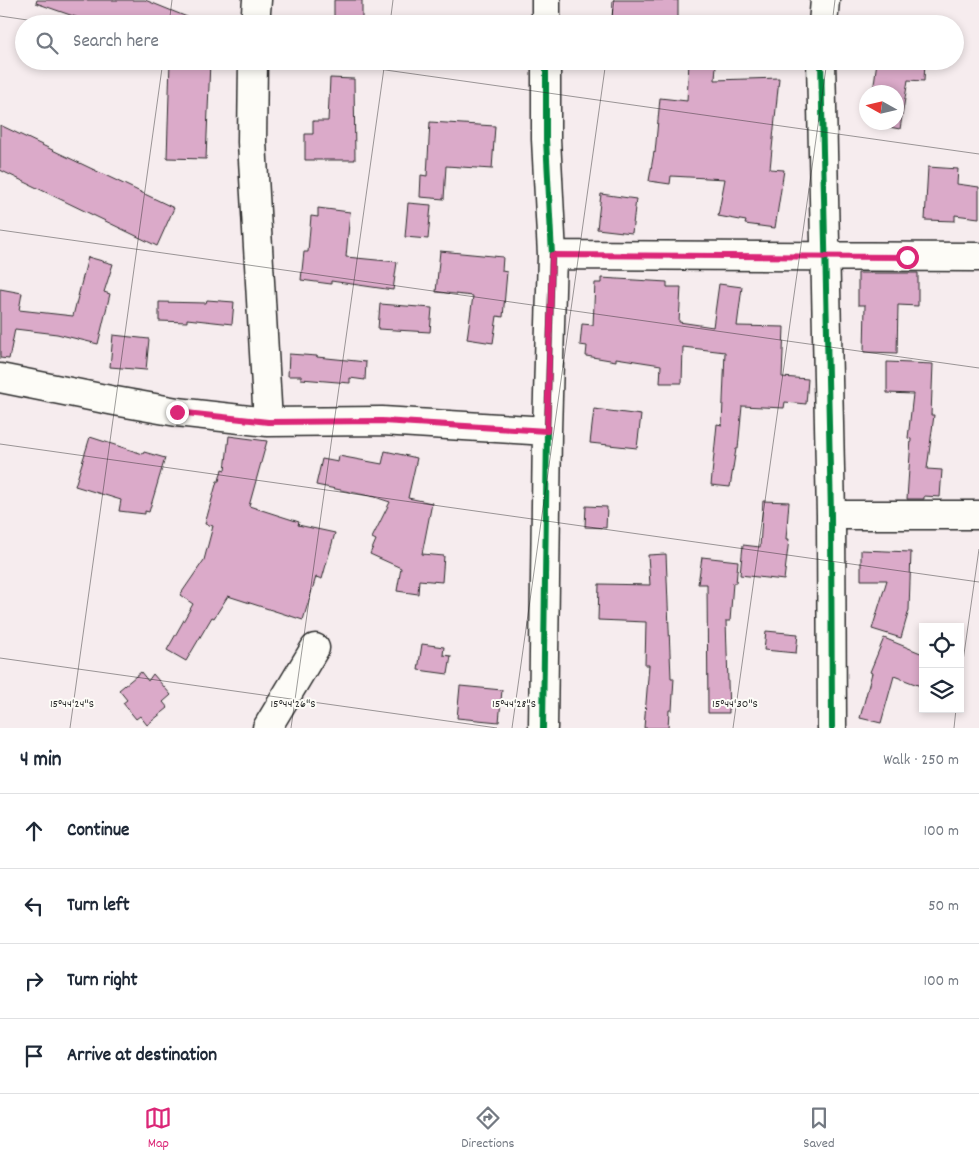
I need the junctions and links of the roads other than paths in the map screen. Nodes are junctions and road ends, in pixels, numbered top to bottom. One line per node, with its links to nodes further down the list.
1 (257, 0): 4 (street)
2 (546, 0): 5 (street)
3 (825, 0): 6 (street)
4 (256, 15)
5 (546, 15)
6 (824, 15)
7 (253, 70): 14 (street)
8 (546, 70): 10 (street)
9 (821, 70): 11 (street)
10 (552, 255): 11 (street); 15 (street)
11 (824, 256): 12 (street); 16 (street)
12 (979, 257)
13 (0, 378): 14 (street)
14 (268, 422): 15 (street)
15 (547, 431): 20 (street)
16 (831, 515): 17 (street); 21 (street)
17 (979, 515)
18 (315, 648): 19 (street)
19 (267, 728)
20 (543, 728)
21 (832, 728)

